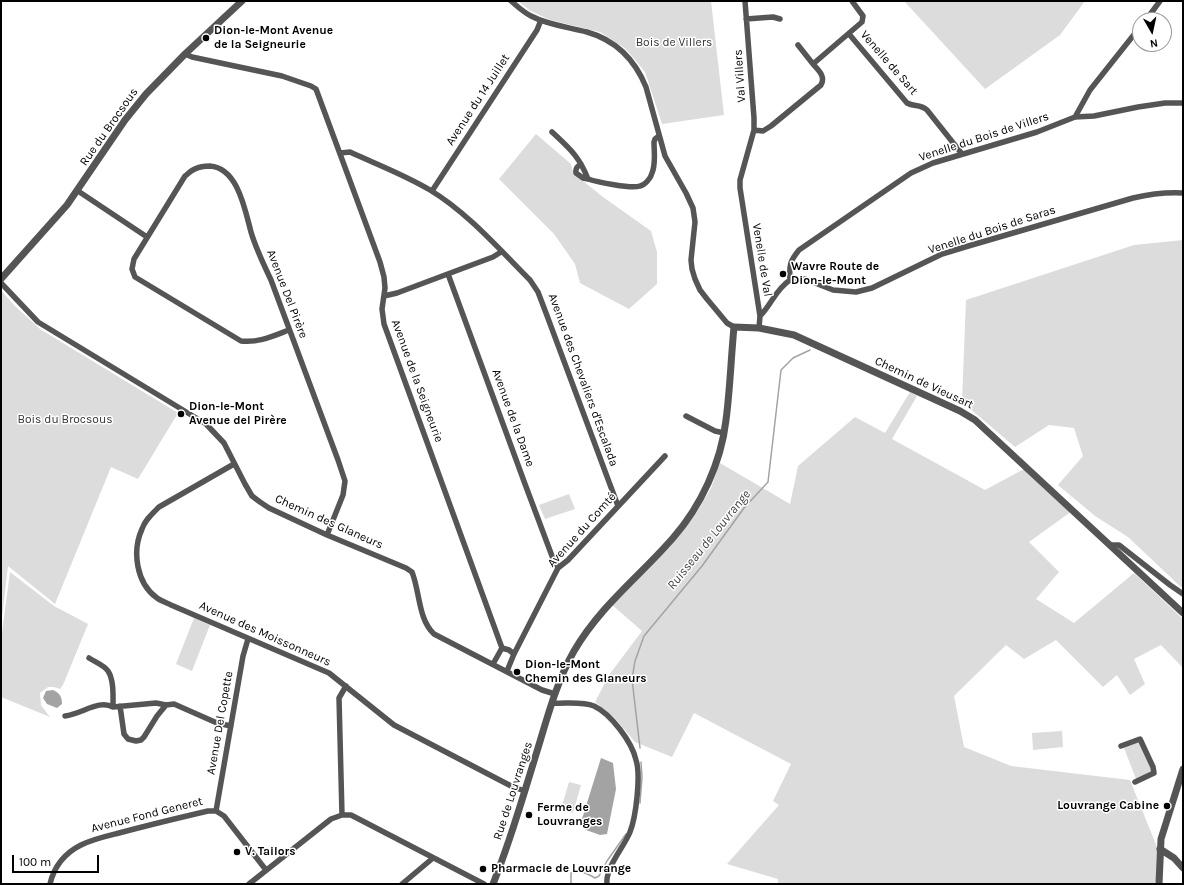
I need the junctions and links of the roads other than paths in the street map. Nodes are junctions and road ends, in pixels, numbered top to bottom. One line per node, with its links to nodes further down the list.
1 (242, 1): 13 (street, Rue du Brocsous)
2 (511, 1): 9 (street)
3 (745, 1): 7 (street, Val Villers)
4 (852, 1): 10 (street)
5 (1160, 1): 6 (street)
6 (1152, 12)
7 (746, 19): 8 (street); 17 (street, Val Villers)
8 (780, 19)
9 (541, 20): 19 (street); 25 (street, Avenue du 14 Juillet)
10 (849, 34): 14 (street); 21 (street, Venelle de Sart)
11 (1132, 37): 16 (street)
12 (798, 45): 14 (street)
13 (185, 54): 20 (street, Avenue de la Seigneurie); 24 (street, Rue du Brocsous)
14 (813, 64): 17 (street)
15 (1183, 103): 16 (street, Venelle du Bois de Villers)
16 (1075, 117): 21 (street, Venelle du Bois de Villers)
17 (754, 130): 27 (street, Val Villers)
18 (552, 132): 22 (street)
19 (659, 136): 23 (street); 36 (street)
20 (340, 153): 25 (street, Avenue des Chevaliers d'Escalada); 34 (street, Avenue de la Seigneurie)
21 (962, 154): 32 (street, Venelle du Bois de Villers)
22 (582, 164): 23 (street); 23 (street)
23 (588, 179)
24 (78, 191): 28 (street); 30 (street, Rue du Brocsous)
25 (432, 191): 29 (street, Avenue des Chevaliers d'Escalada)
26 (1183, 193): 32 (street, Venelle du Bois de Saras)
27 (740, 196): 35 (street, Venelle de Val)
28 (147, 236): 38 (street, Avenue Del Pirère); 38 (street, Avenue Del Pirère)
29 (501, 252): 31 (street); 43 (street, Avenue des Chevaliers d'Escalada)
30 (2, 274)
31 (448, 274): 34 (street); 46 (street, Avenue de la Dame)
32 (790, 280): 35 (street)
33 (1, 282): 42 (street, Chemin des Glaneurs)
34 (384, 296): 50 (street, Avenue de la Seigneurie)
35 (760, 316): 37 (street, Venelle de Val)
36 (734, 327): 37 (street, Chemin de Vieusart); 40 (street, Rue de Louvranges)
37 (759, 328): 45 (street, Chemin de Vieusart)
38 (289, 330): 44 (street, Avenue Del Pirère)
39 (686, 416): 40 (street)
40 (724, 434): 56 (street, Rue de Louvranges)
41 (665, 456): 43 (street, Avenue du Comté)
42 (234, 464): 44 (street, Chemin des Glaneurs); 49 (street, Avenue des Moissonneurs)
43 (618, 506): 46 (street, Avenue du Comté)
44 (327, 535): 53 (street, Chemin des Glaneurs)
45 (1111, 545): 47 (street, Chemin de Vieusart); 48 (street, Chemin de Vieusart)
46 (558, 568): 51 (street, Avenue du Comté)
47 (1183, 594)
48 (1183, 613)
49 (248, 639): 55 (street, Avenue des Moissonneurs); 62 (street, Avenue Del Copette)
50 (502, 648): 51 (street); 53 (street)
51 (514, 654): 54 (street, Avenue du Comté)
52 (89, 658): 60 (street)
53 (493, 664): 54 (street, Chemin des Glaneurs)
54 (507, 671): 56 (street, Chemin des Glaneurs)
55 (346, 686): 66 (street, Avenue des Moissonneurs); 68 (street)
56 (555, 694): 57 (street, Rue de Louvranges)
57 (552, 703): 66 (street, Rue de Louvranges); 78 (street)
58 (166, 705): 59 (street); 59 (street); 62 (street)
59 (120, 706): 60 (street)
60 (113, 707): 61 (street)
61 (65, 716)
62 (231, 726): 67 (street, Avenue Del Copette)
63 (1121, 746): 65 (street)
64 (1183, 768): 69 (street)
65 (1135, 782)
66 (525, 791): 77 (street, Rue de Louvranges)
67 (216, 811): 72 (street, Avenue Fond Generet); 73 (street, Avenue Fond Generet)
68 (342, 815): 70 (street); 72 (street)
69 (1160, 849): 71 (street); 79 (street)
70 (433, 858): 75 (street); 76 (street)
71 (1183, 868)
72 (266, 870): 74 (street)
73 (50, 884)
74 (249, 884)
75 (402, 884)
76 (484, 884)
77 (493, 884)
78 (607, 884)
79 (1159, 884)

